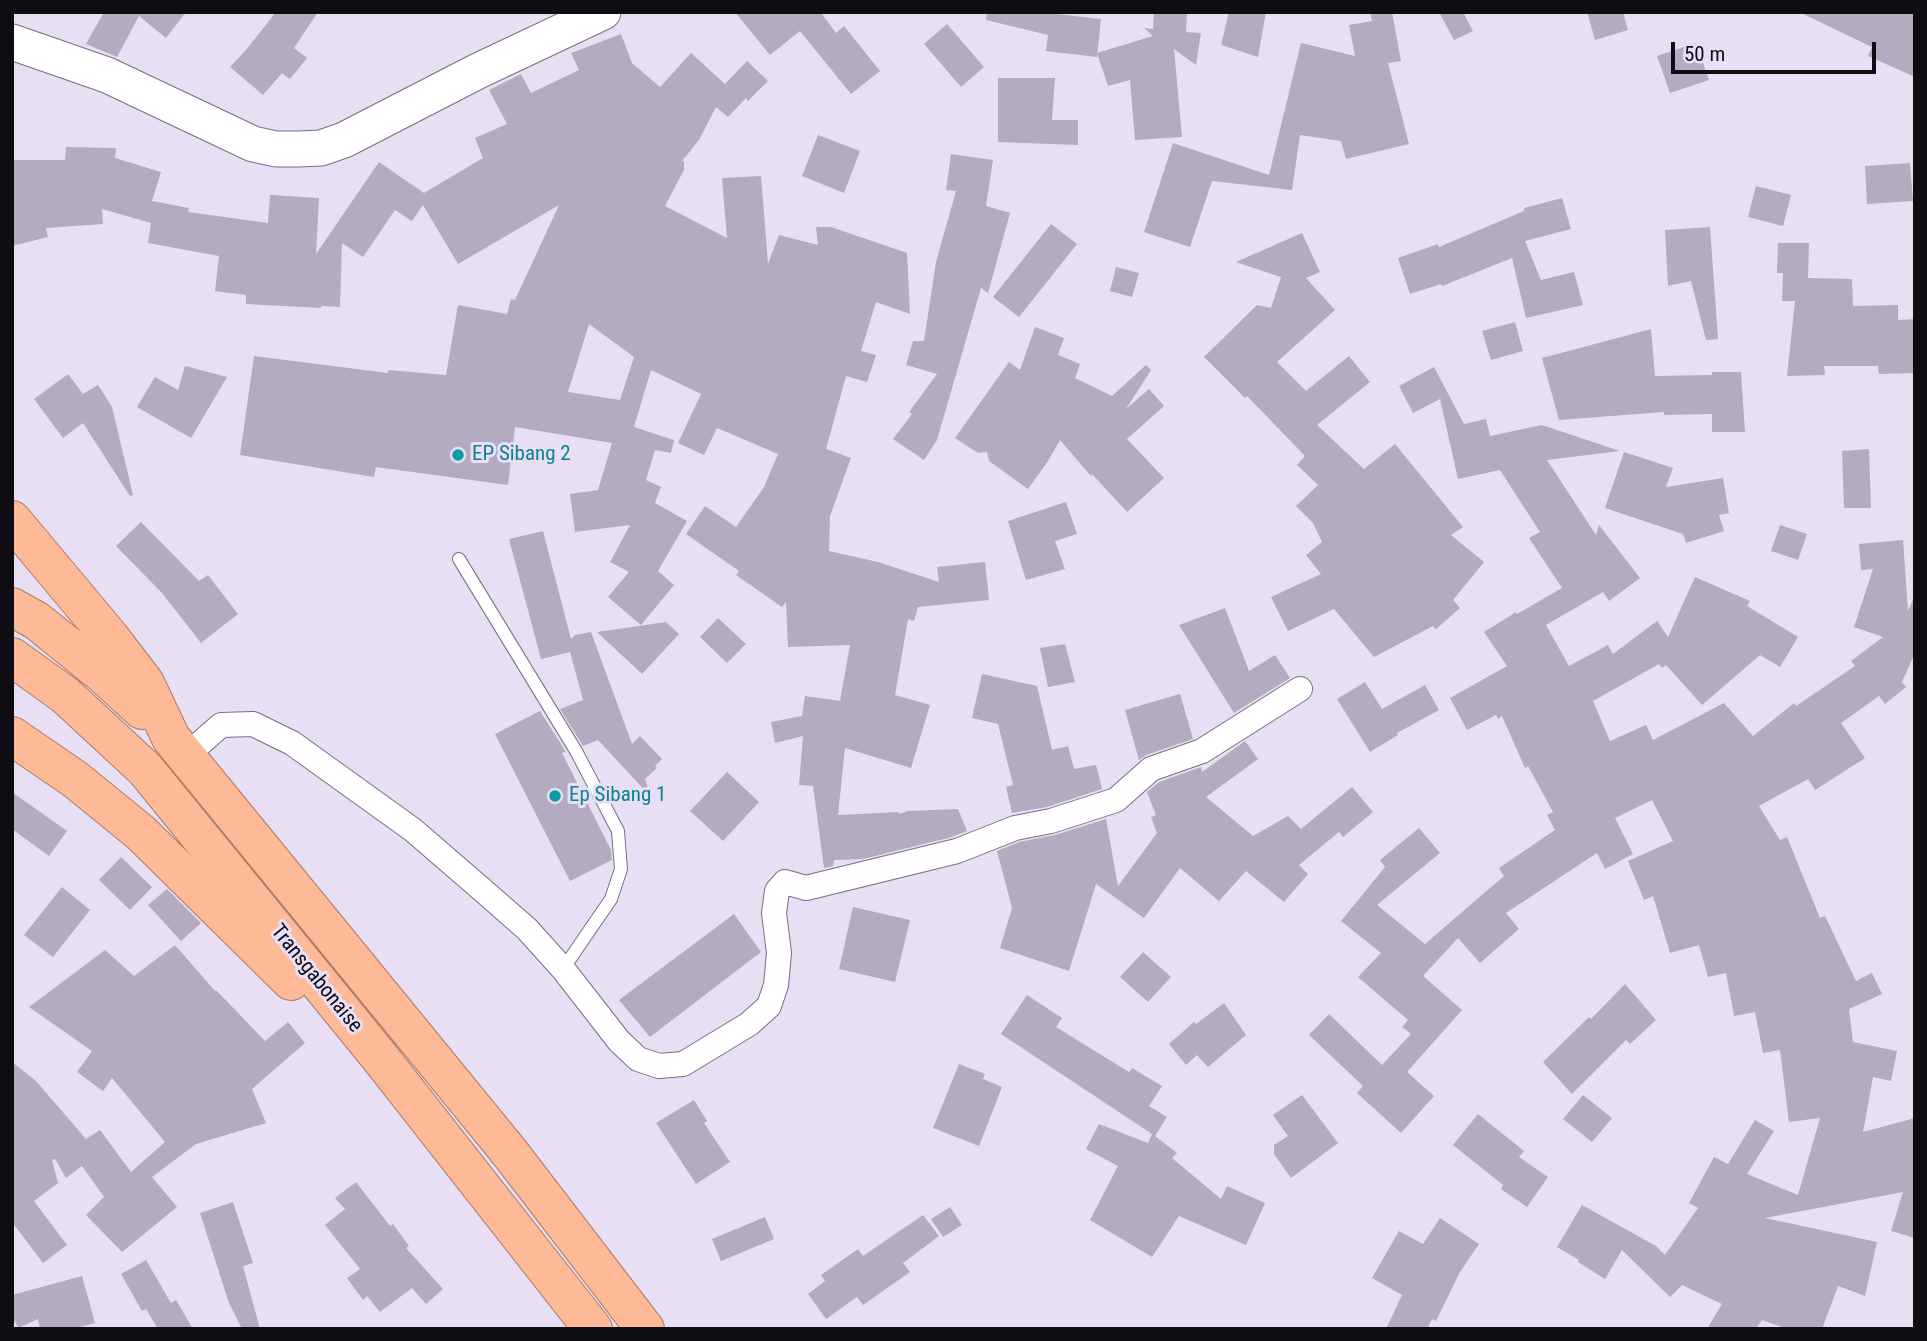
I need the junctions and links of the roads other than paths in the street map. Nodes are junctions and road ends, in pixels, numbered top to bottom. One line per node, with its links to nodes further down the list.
1 (603, 12): 2 (street)
2 (12, 41)
3 (12, 520): 9 (highway)
4 (460, 559): 10 (lane)
5 (12, 607): 9 (highway, Transgabonaise)
6 (12, 657): 11 (highway, Transgabonaise)
7 (1300, 689): 10 (street)
8 (12, 736): 11 (highway)
9 (179, 747): 10 (street); 13 (highway, Transgabonaise)
10 (563, 969)
11 (350, 1021): 12 (highway, Transgabonaise)
12 (593, 1329)
13 (645, 1329)

